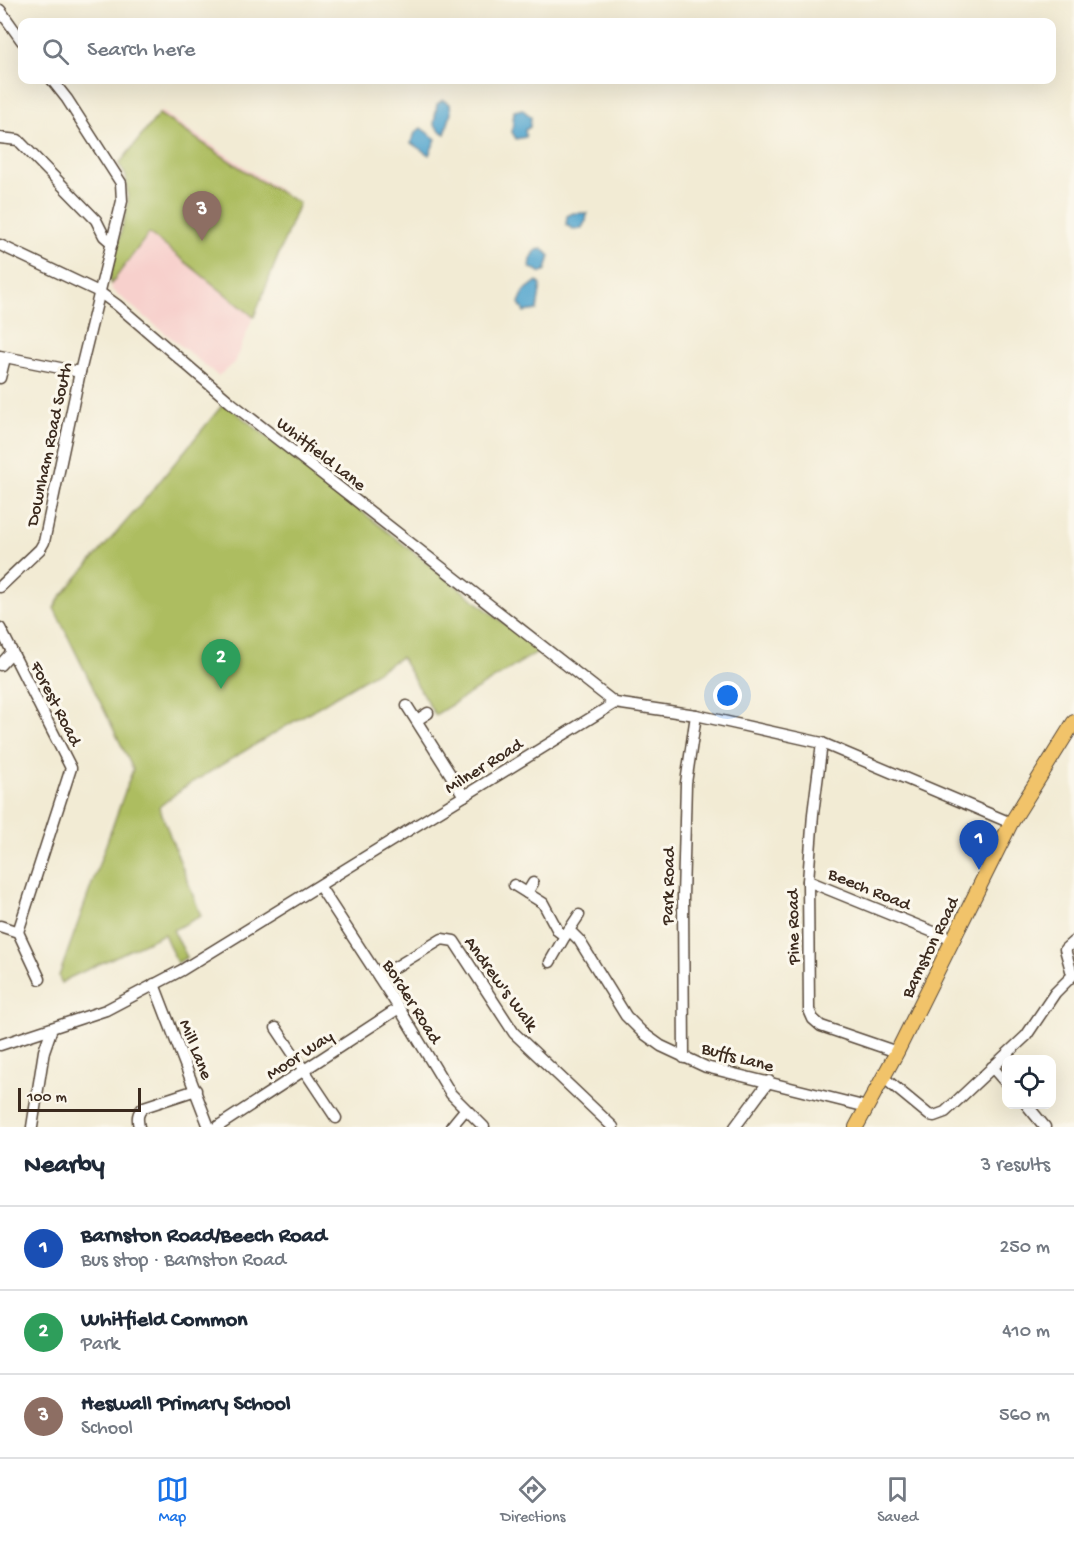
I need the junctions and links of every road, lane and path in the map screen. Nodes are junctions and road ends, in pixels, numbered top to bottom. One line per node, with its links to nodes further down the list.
1 (0, 10): 2 (street)
2 (18, 35)
3 (55, 84): 5 (street, Downham Road South)
4 (0, 138): 5 (street)
5 (112, 243): 7 (street, Downham Road South)
6 (0, 245): 7 (street, Whitfield Lane)
7 (99, 292): 9 (street, Downham Road South); 15 (street, Whitfield Lane)
8 (2, 357): 9 (street); 10 (street)
9 (80, 372): 11 (street, Downham Road South)
10 (0, 378)
11 (0, 587)
12 (0, 628): 13 (street, Forest Road)
13 (12, 652): 14 (street); 31 (street, Forest Road)
14 (0, 664)
15 (615, 703): 18 (street); 22 (street, Milner Road)
16 (407, 706): 19 (street)
17 (428, 713): 19 (street)
18 (696, 715): 21 (street); 45 (street, Park Road)
19 (417, 720): 22 (street)
20 (1074, 722): 23 (main road, Barnston Road)
21 (822, 743): 23 (street); 24 (street, Pine Road)
22 (464, 796): 27 (street, Milner Road)
23 (1011, 823): 33 (main road, Barnston Road)
24 (808, 881): 33 (street, Beech Road); 44 (street, Pine Road)
25 (533, 883): 28 (street)
26 (514, 885): 28 (street, Buffs Lane)
27 (320, 887): 37 (street, Border Road); 39 (street, Milner Road)
28 (527, 894): 32 (street, Buffs Lane)
29 (579, 915): 32 (street)
30 (0, 926): 31 (street)
31 (18, 933): 38 (street)
32 (567, 933): 35 (street); 45 (street, Buffs Lane)
33 (953, 940): 44 (main road, Barnston Road)
34 (1074, 940): 36 (street)
35 (550, 962)
36 (1073, 974): 46 (street)
37 (379, 977): 40 (street, Border Road); 63 (street, Andrew's Walk)
38 (39, 979)
39 (154, 984): 41 (street, Milner Road); 51 (street, Mill Lane)
40 (399, 1008): 47 (street, Moor Way); 54 (street, Border Road)
41 (52, 1028): 43 (street, Milner Road); 57 (street)
42 (276, 1028): 47 (street)
43 (0, 1045)
44 (897, 1052): 48 (main road, Barnston Road)
45 (684, 1058): 50 (street, Buffs Lane)
46 (992, 1066): 49 (street); 56 (street)
47 (303, 1071): 55 (street); 60 (street, Moor Way)
48 (884, 1078): 52 (main road, Barnston Road); 56 (street)
49 (1002, 1078)
50 (769, 1081): 52 (street, Buffs Lane); 64 (street)
51 (196, 1090): 58 (street); 59 (street, Mill Lane)
52 (867, 1107): 65 (main road, Barnston Road)
53 (1030, 1109): 66 (street)
54 (465, 1110): 61 (street); 62 (street, Border Road)
55 (336, 1118)
56 (934, 1122)
57 (32, 1127)
58 (139, 1127)
59 (209, 1127)
60 (217, 1127)
61 (451, 1127)
62 (484, 1127)
63 (613, 1127)
64 (735, 1127)
65 (856, 1127)
66 (1045, 1127)

